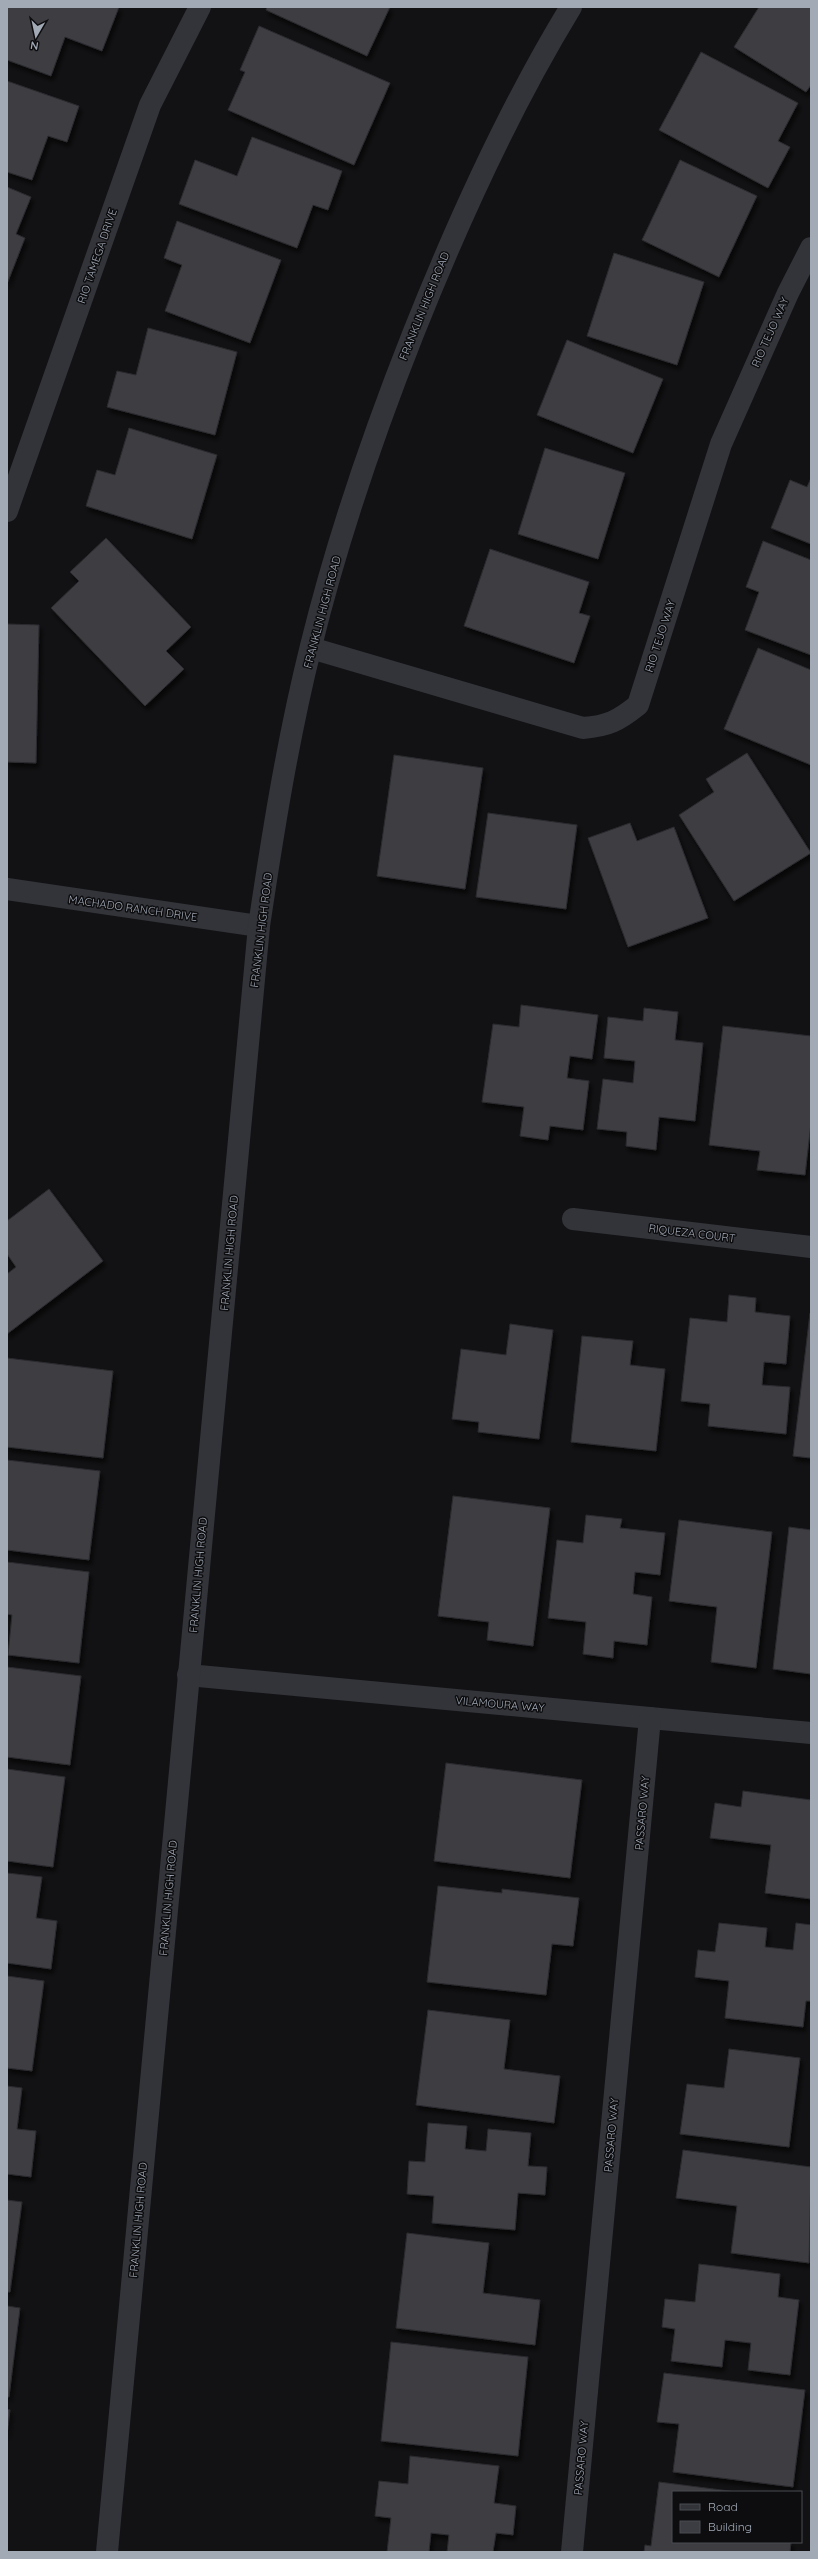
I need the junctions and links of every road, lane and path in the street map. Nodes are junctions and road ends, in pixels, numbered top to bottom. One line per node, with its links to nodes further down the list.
1 (200, 7): 4 (street, RIO TAMEGA DRIVE)
2 (571, 7): 5 (street, FRANKLIN HIGH ROAD)
3 (811, 248): 5 (street, RIO TEJO WAY)
4 (7, 511)
5 (311, 648): 7 (street, FRANKLIN HIGH ROAD)
6 (7, 889): 7 (street, MACHADO RANCH DRIVE)
7 (260, 926): 10 (street, FRANKLIN HIGH ROAD)
8 (573, 1219): 9 (street, RIQUEZA COURT)
9 (811, 1247)
10 (188, 1675): 11 (street, VILAMOURA WAY); 13 (street, FRANKLIN HIGH ROAD)
11 (650, 1718): 12 (street, VILAMOURA WAY); 14 (street, PASSARO WAY)
12 (811, 1733)
13 (106, 2552)
14 (572, 2552)

